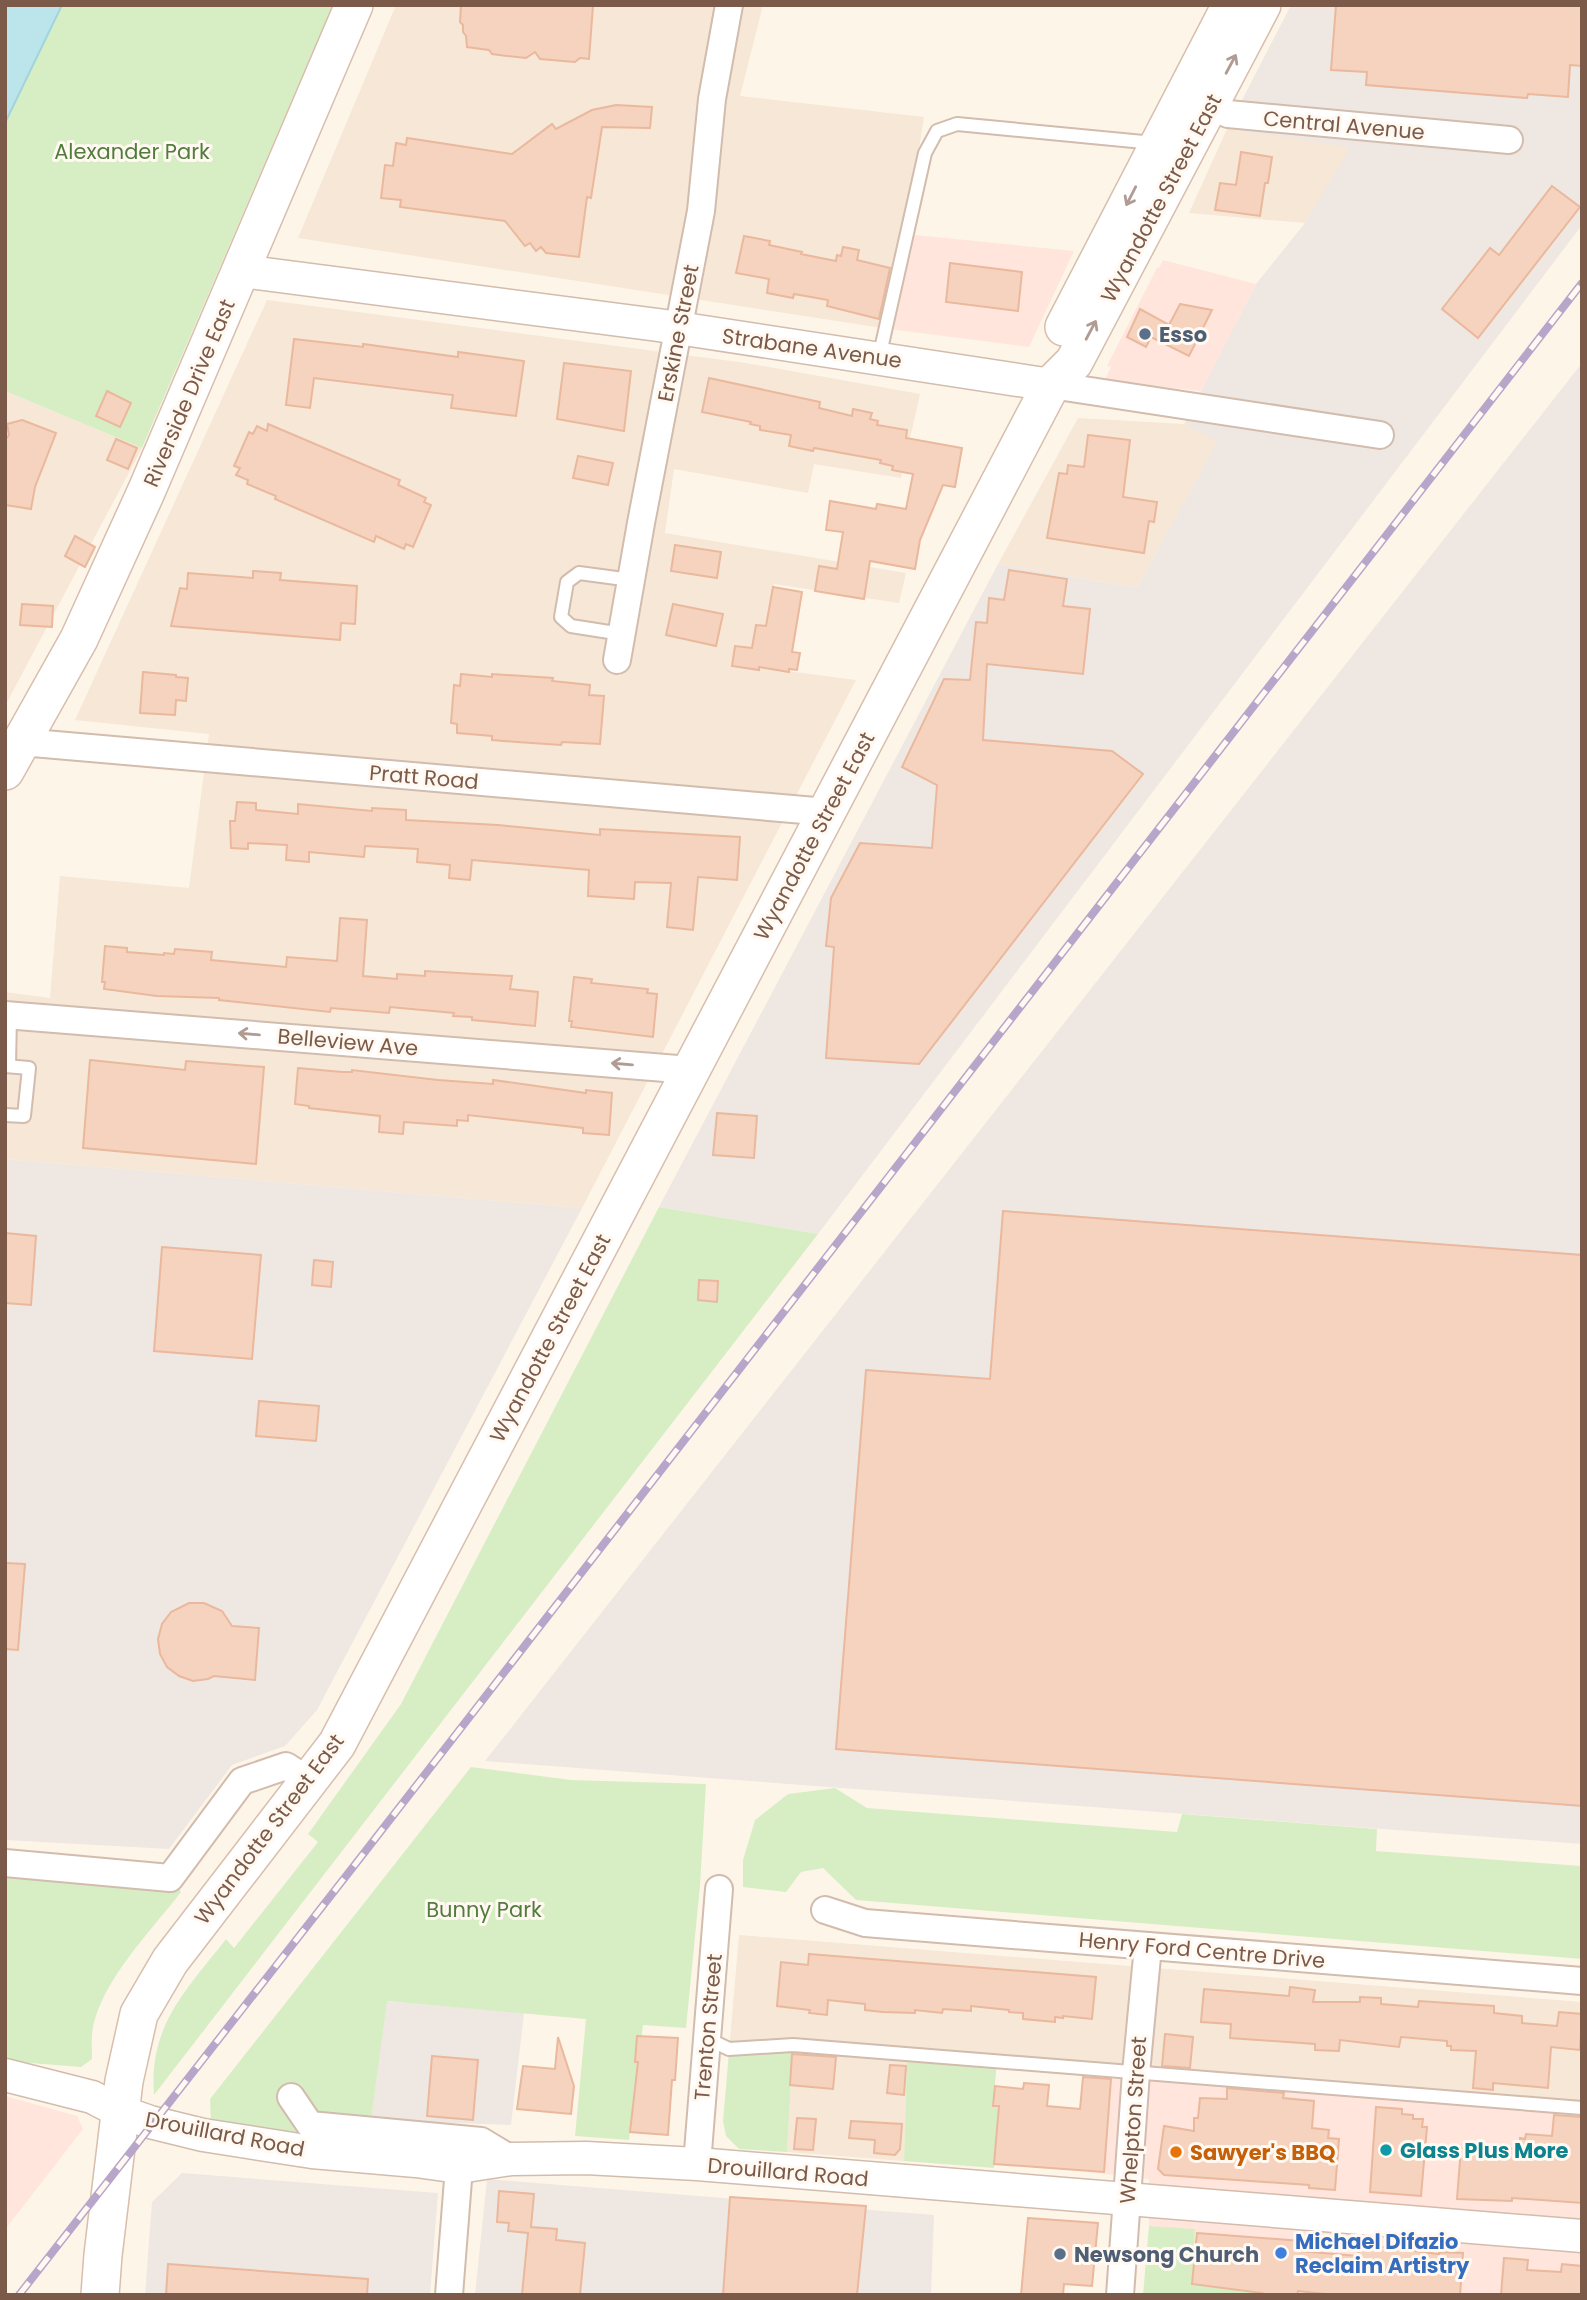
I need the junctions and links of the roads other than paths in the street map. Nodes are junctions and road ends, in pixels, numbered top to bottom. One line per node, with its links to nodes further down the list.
1 (354, 5): 8 (main road, Riverside Drive East)
2 (729, 5): 9 (street, Erskine Street)
3 (1231, 5): 5 (main road, Wyandotte Street East)
4 (1262, 5): 5 (main road, Wyandotte Street East, one-way to 4)
5 (1197, 101): 6 (street, Central Avenue); 7 (main road, Wyandotte Street East)
6 (1508, 140)
7 (1174, 144): 10 (lane); 11 (main road, Wyandotte Street East)
8 (242, 271): 9 (street, Strabane Avenue); 15 (main road, Riverside Drive East)
9 (679, 328): 10 (street, Strabane Avenue); 13 (street, Erskine Street)
10 (879, 358): 11 (street, Strabane Avenue)
11 (1051, 385): 12 (street, Strabane Avenue); 16 (main road, Wyandotte Street East)
12 (1380, 435)
13 (631, 580): 14 (street, Erskine Street); 14 (lane)
14 (620, 647)
15 (13, 756): 16 (street, Pratt Road)
16 (827, 812): 19 (main road, Wyandotte Street East)
17 (8, 1015): 18 (lane); 19 (street, Belleview Ave, one-way to 17)
18 (7, 1066): 20 (lane)
19 (690, 1070): 21 (main road, Wyandotte Street East)
20 (5, 1115)
21 (309, 1781): 22 (street); 32 (main road, Wyandotte Street East)
22 (5, 1863)
23 (719, 1889): 27 (street, Trenton Street)
24 (825, 1910): 25 (street, Henry Ford Centre Drive)
25 (1148, 1946): 26 (street, Henry Ford Centre Drive); 28 (street, Whelpton Street)
26 (1582, 1981)
27 (706, 2038): 28 (lane); 34 (street, Trenton Street)
28 (1136, 2073): 31 (lane); 36 (street, Whelpton Street)
29 (5, 2075): 32 (street, Drouillard Road)
30 (291, 2097): 33 (street)
31 (1582, 2108)
32 (121, 2112): 35 (street, Drouillard Road); 38 (main road, Wyandotte Street East)
33 (512, 2159): 34 (street, Drouillard Road); 35 (street, Drouillard Road)
34 (697, 2164): 36 (street, Drouillard Road)
35 (459, 2167): 39 (street)
36 (1126, 2199): 37 (street, Drouillard Road); 40 (street, Whelpton Street)
37 (1582, 2236)
38 (100, 2295)
39 (449, 2295)
40 (1120, 2295)

